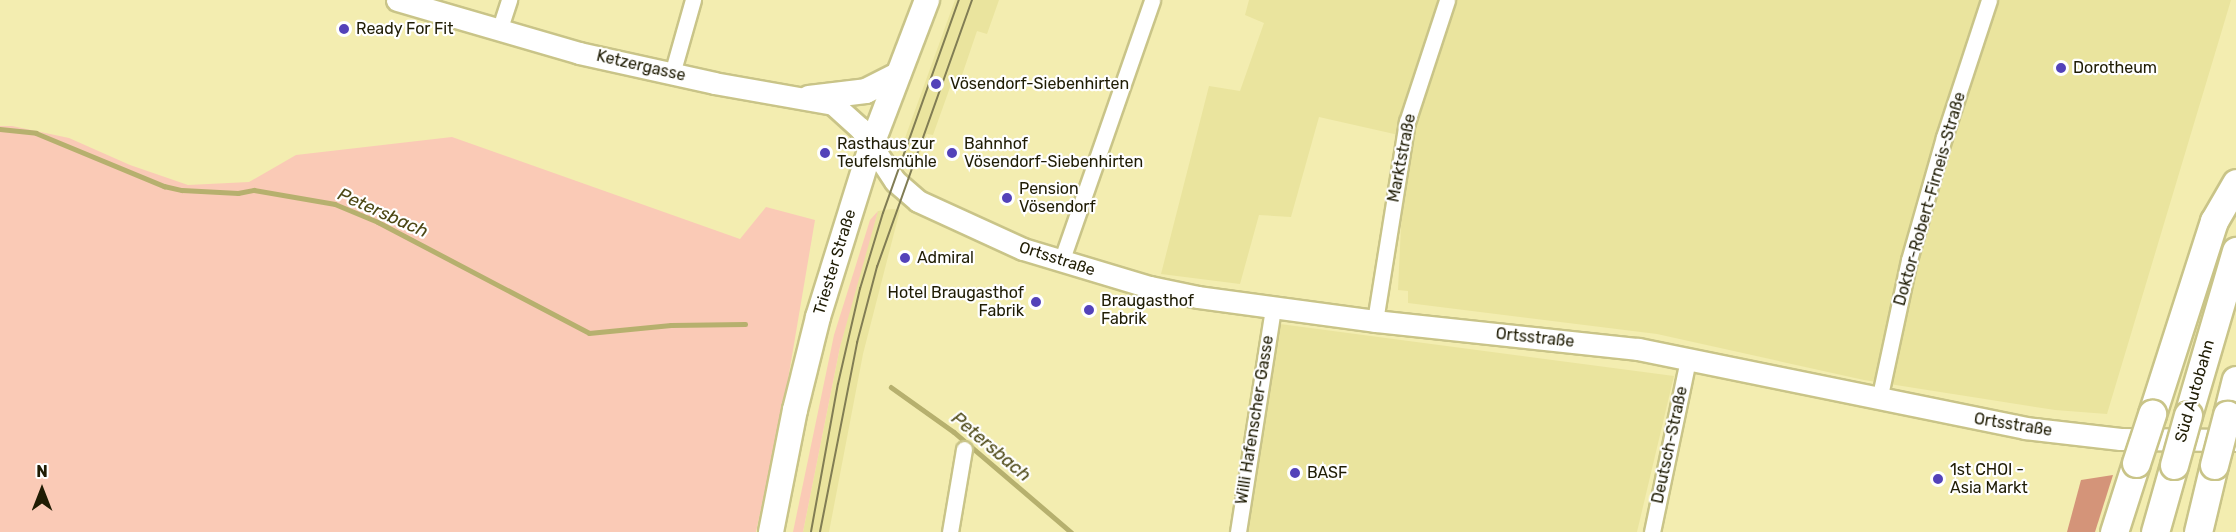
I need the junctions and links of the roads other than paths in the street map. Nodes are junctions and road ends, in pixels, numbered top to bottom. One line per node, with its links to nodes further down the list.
1 (397, 0): 8 (main road, Ketzergasse)
2 (509, 0): 8 (street)
3 (693, 0): 9 (street)
4 (927, 0): 10 (main road, Triester Straße)
5 (1152, 0): 15 (street)
6 (1448, 0): 17 (street, Marktstraße)
7 (1989, 0): 20 (street, Doktor-Robert-Firneis-Straße)
8 (499, 32): 9 (main road, Ketzergasse)
9 (672, 74): 11 (main road, Ketzergasse)
10 (898, 75): 11 (main road); 12 (main road, Triester Straße)
11 (809, 98): 12 (main road, Ketzergasse)
12 (872, 144): 15 (main road, Ortsstraße); 23 (main road, Triester Straße)
13 (2236, 183): 27 (highway, bridge)
14 (2236, 251): 28 (highway, Süd Autobahn, bridge)
15 (1061, 262): 16 (main road, Ortsstraße)
16 (1273, 308): 17 (main road, Ortsstraße); 25 (street, Willi Hafenscher-Gasse)
17 (1375, 321): 18 (main road, Ortsstraße)
18 (1688, 359): 20 (main road, Ortsstraße); 26 (street, Deutsch-Straße)
19 (2236, 380): 29 (highway, bridge)
20 (1879, 400): 21 (main road, Ortsstraße)
21 (2236, 440)
22 (964, 449): 24 (street)
23 (771, 532)
24 (950, 532)
25 (1238, 532)
26 (1652, 532)
27 (2114, 532)
28 (2155, 532)
29 (2198, 532)

